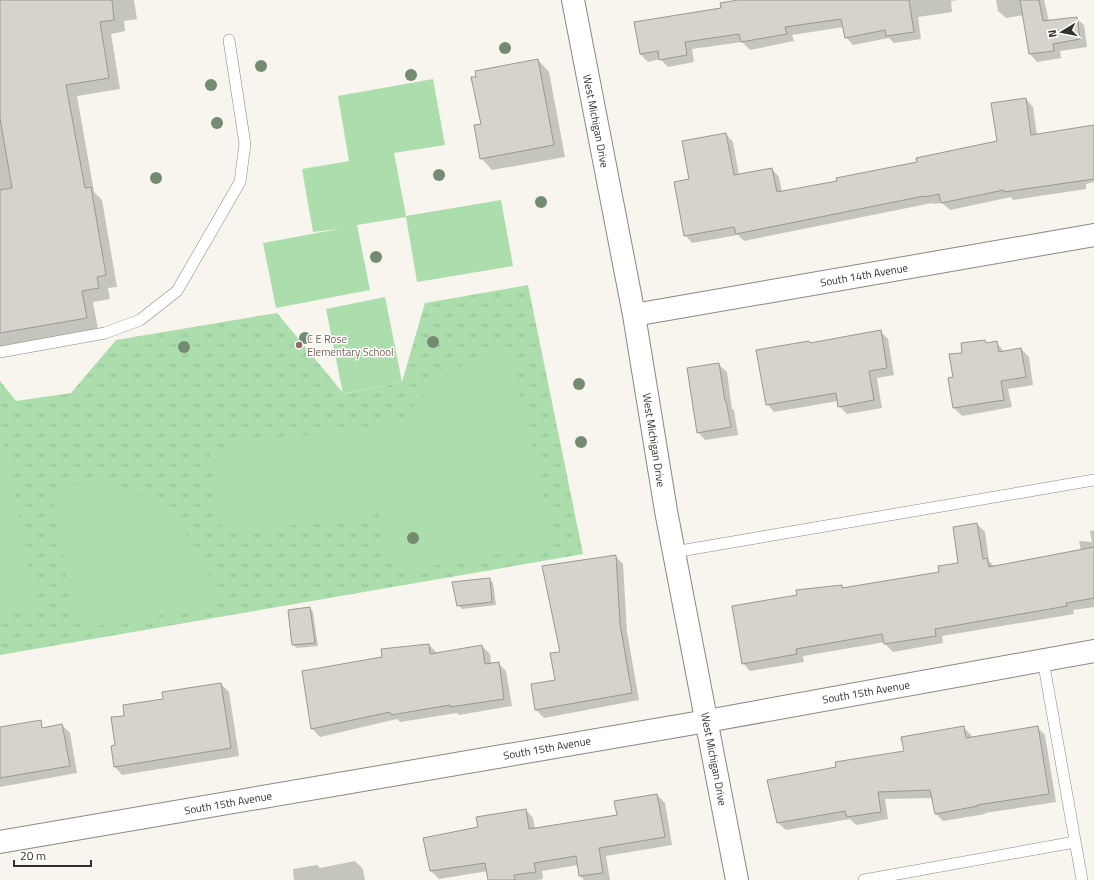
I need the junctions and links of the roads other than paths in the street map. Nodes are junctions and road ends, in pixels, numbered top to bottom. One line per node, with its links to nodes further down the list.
1 (574, 0): 4 (street, West Michigan Drive)
2 (229, 40): 5 (lane)
3 (1094, 235): 4 (street, South 14th Avenue)
4 (634, 316): 7 (street, West Michigan Drive)
5 (0, 352)
6 (1094, 480): 7 (lane)
7 (674, 552): 10 (street, West Michigan Drive)
8 (1094, 651): 9 (street, South 15th Avenue)
9 (1043, 660): 10 (street, South 15th Avenue); 12 (lane)
10 (707, 721): 11 (street, South 15th Avenue); 13 (street, West Michigan Drive)
11 (0, 842)
12 (1075, 842): 14 (lane); 15 (lane)
13 (737, 880)
14 (864, 880)
15 (1082, 880)

